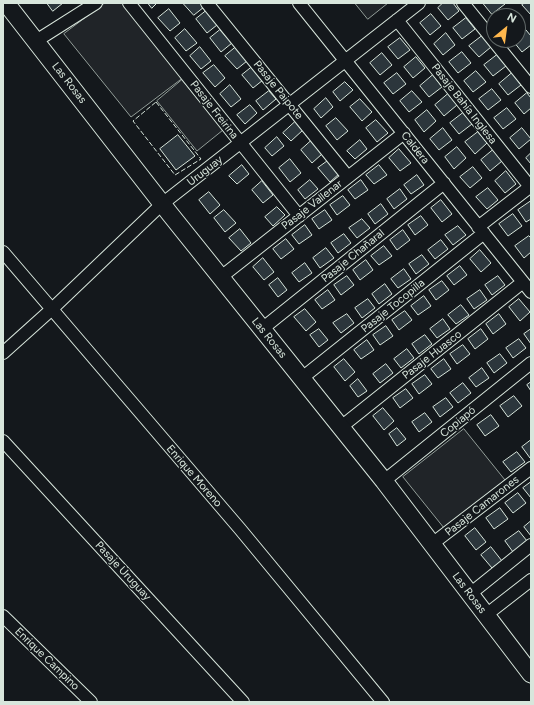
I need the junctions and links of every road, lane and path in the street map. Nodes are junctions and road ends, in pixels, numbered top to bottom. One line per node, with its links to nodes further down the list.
1 (6, 3): 9 (street, Las Rosas)
2 (96, 3): 9 (street)
3 (129, 3): 14 (street, Pasaje Freirina)
4 (207, 3): 12 (street, Pasaje Paipote)
5 (299, 3): 10 (street, Caldera)
6 (419, 3): 8 (street, Uruguay)
7 (463, 3): 11 (street)
8 (397, 20): 10 (street, Uruguay); 17 (street, Pasaje Bahía Inglesa)
9 (36, 41): 18 (street, Las Rosas)
10 (345, 61): 12 (street, Uruguay); 13 (street, Caldera)
11 (531, 87)
12 (290, 105): 14 (street, Uruguay); 15 (street, Pasaje Paipote)
13 (404, 133): 15 (street, Pasaje Vallenar); 16 (street, Caldera)
14 (241, 143): 18 (street, Uruguay); 19 (street, Pasaje Freirina)
15 (348, 177): 19 (street, Pasaje Vallenar)
16 (444, 183): 20 (street, Caldera); 26 (street, Pasaje Chañaral)
17 (531, 187): 20 (street, Pasaje Tocopilla)
18 (162, 204): 22 (street, Las Rosas); 25 (street, Uruguay)
19 (299, 216): 22 (street, Pasaje Vallenar)
20 (481, 230): 23 (street, Caldera); 29 (street, Pasaje Tocopilla)
21 (3, 252): 25 (street, Enrique Moreno)
22 (221, 277): 26 (street, Las Rosas)
23 (523, 282): 24 (street, Caldera); 30 (street, Pasaje Huasco)
24 (531, 292)
25 (52, 309): 27 (street, Uruguay); 43 (street, Enrique Moreno)
26 (262, 329): 29 (street, Las Rosas)
27 (3, 353)
28 (531, 363): 33 (street, Copiapó)
29 (302, 378): 30 (street, Las Rosas)
30 (341, 427): 33 (street, Las Rosas)
31 (3, 441): 42 (street, Pasaje Uruguay)
32 (531, 468): 34 (street, Pasaje Camarones)
33 (384, 481): 34 (street, Las Rosas)
34 (432, 544): 37 (street, Las Rosas)
35 (531, 545): 37 (street)
36 (531, 580): 38 (street)
37 (470, 594): 38 (street, Las Rosas)
38 (486, 615): 40 (street, Las Rosas)
39 (3, 616): 41 (street, Enrique Campino)
40 (531, 674)
41 (91, 702)
42 (243, 702)
43 (383, 702)

